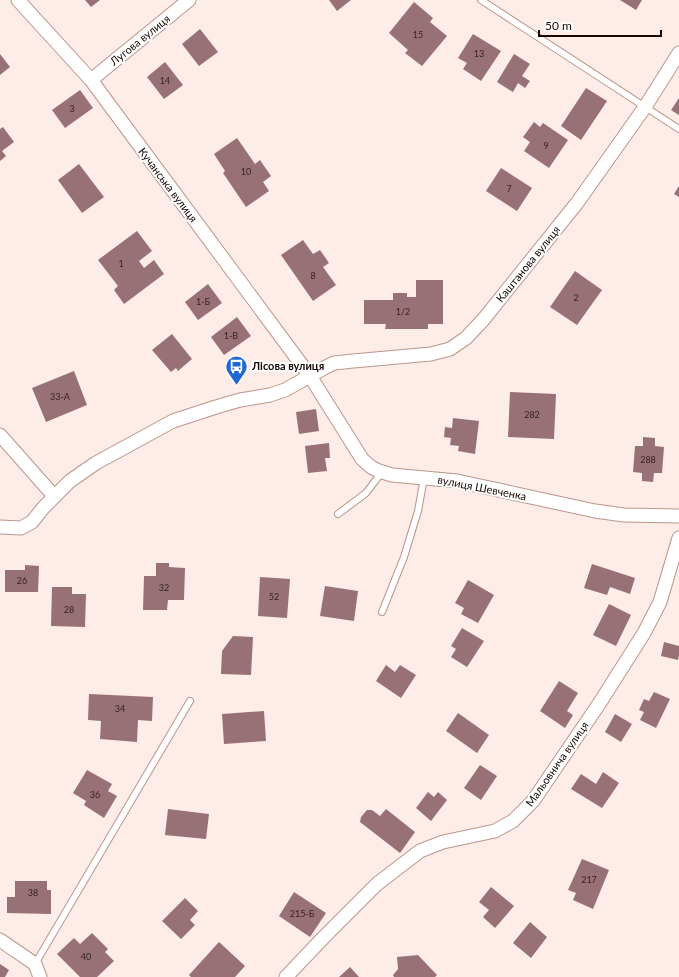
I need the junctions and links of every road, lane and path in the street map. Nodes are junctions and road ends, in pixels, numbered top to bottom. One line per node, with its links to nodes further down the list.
1 (18, 0): 5 (street, Кучанська вулиця)
2 (189, 0): 5 (street, Лугова вулиця)
3 (482, 0): 6 (lane)
4 (679, 53): 6 (street, Каштанова вулиця)
5 (90, 80): 8 (street, Кучанська вулиця)
6 (645, 107): 7 (lane); 8 (street, Каштанова вулиця)
7 (679, 129)
8 (310, 376): 10 (street, вулиця Шевченка); 12 (street, Каштанова вулиця)
9 (0, 435): 12 (street)
10 (382, 472): 11 (street, вулиця Шевченка); 13 (lane)
11 (424, 478): 14 (street, вулиця Шевченка); 17 (lane)
12 (54, 496): 15 (street, Каштанова вулиця)
13 (338, 514)
14 (679, 516)
15 (0, 527)
16 (679, 538): 22 (street, Мальовнича вулиця)
17 (382, 612)
18 (190, 701): 20 (lane)
19 (0, 940): 20 (street)
20 (35, 964): 21 (street)
21 (40, 977)
22 (286, 977)

